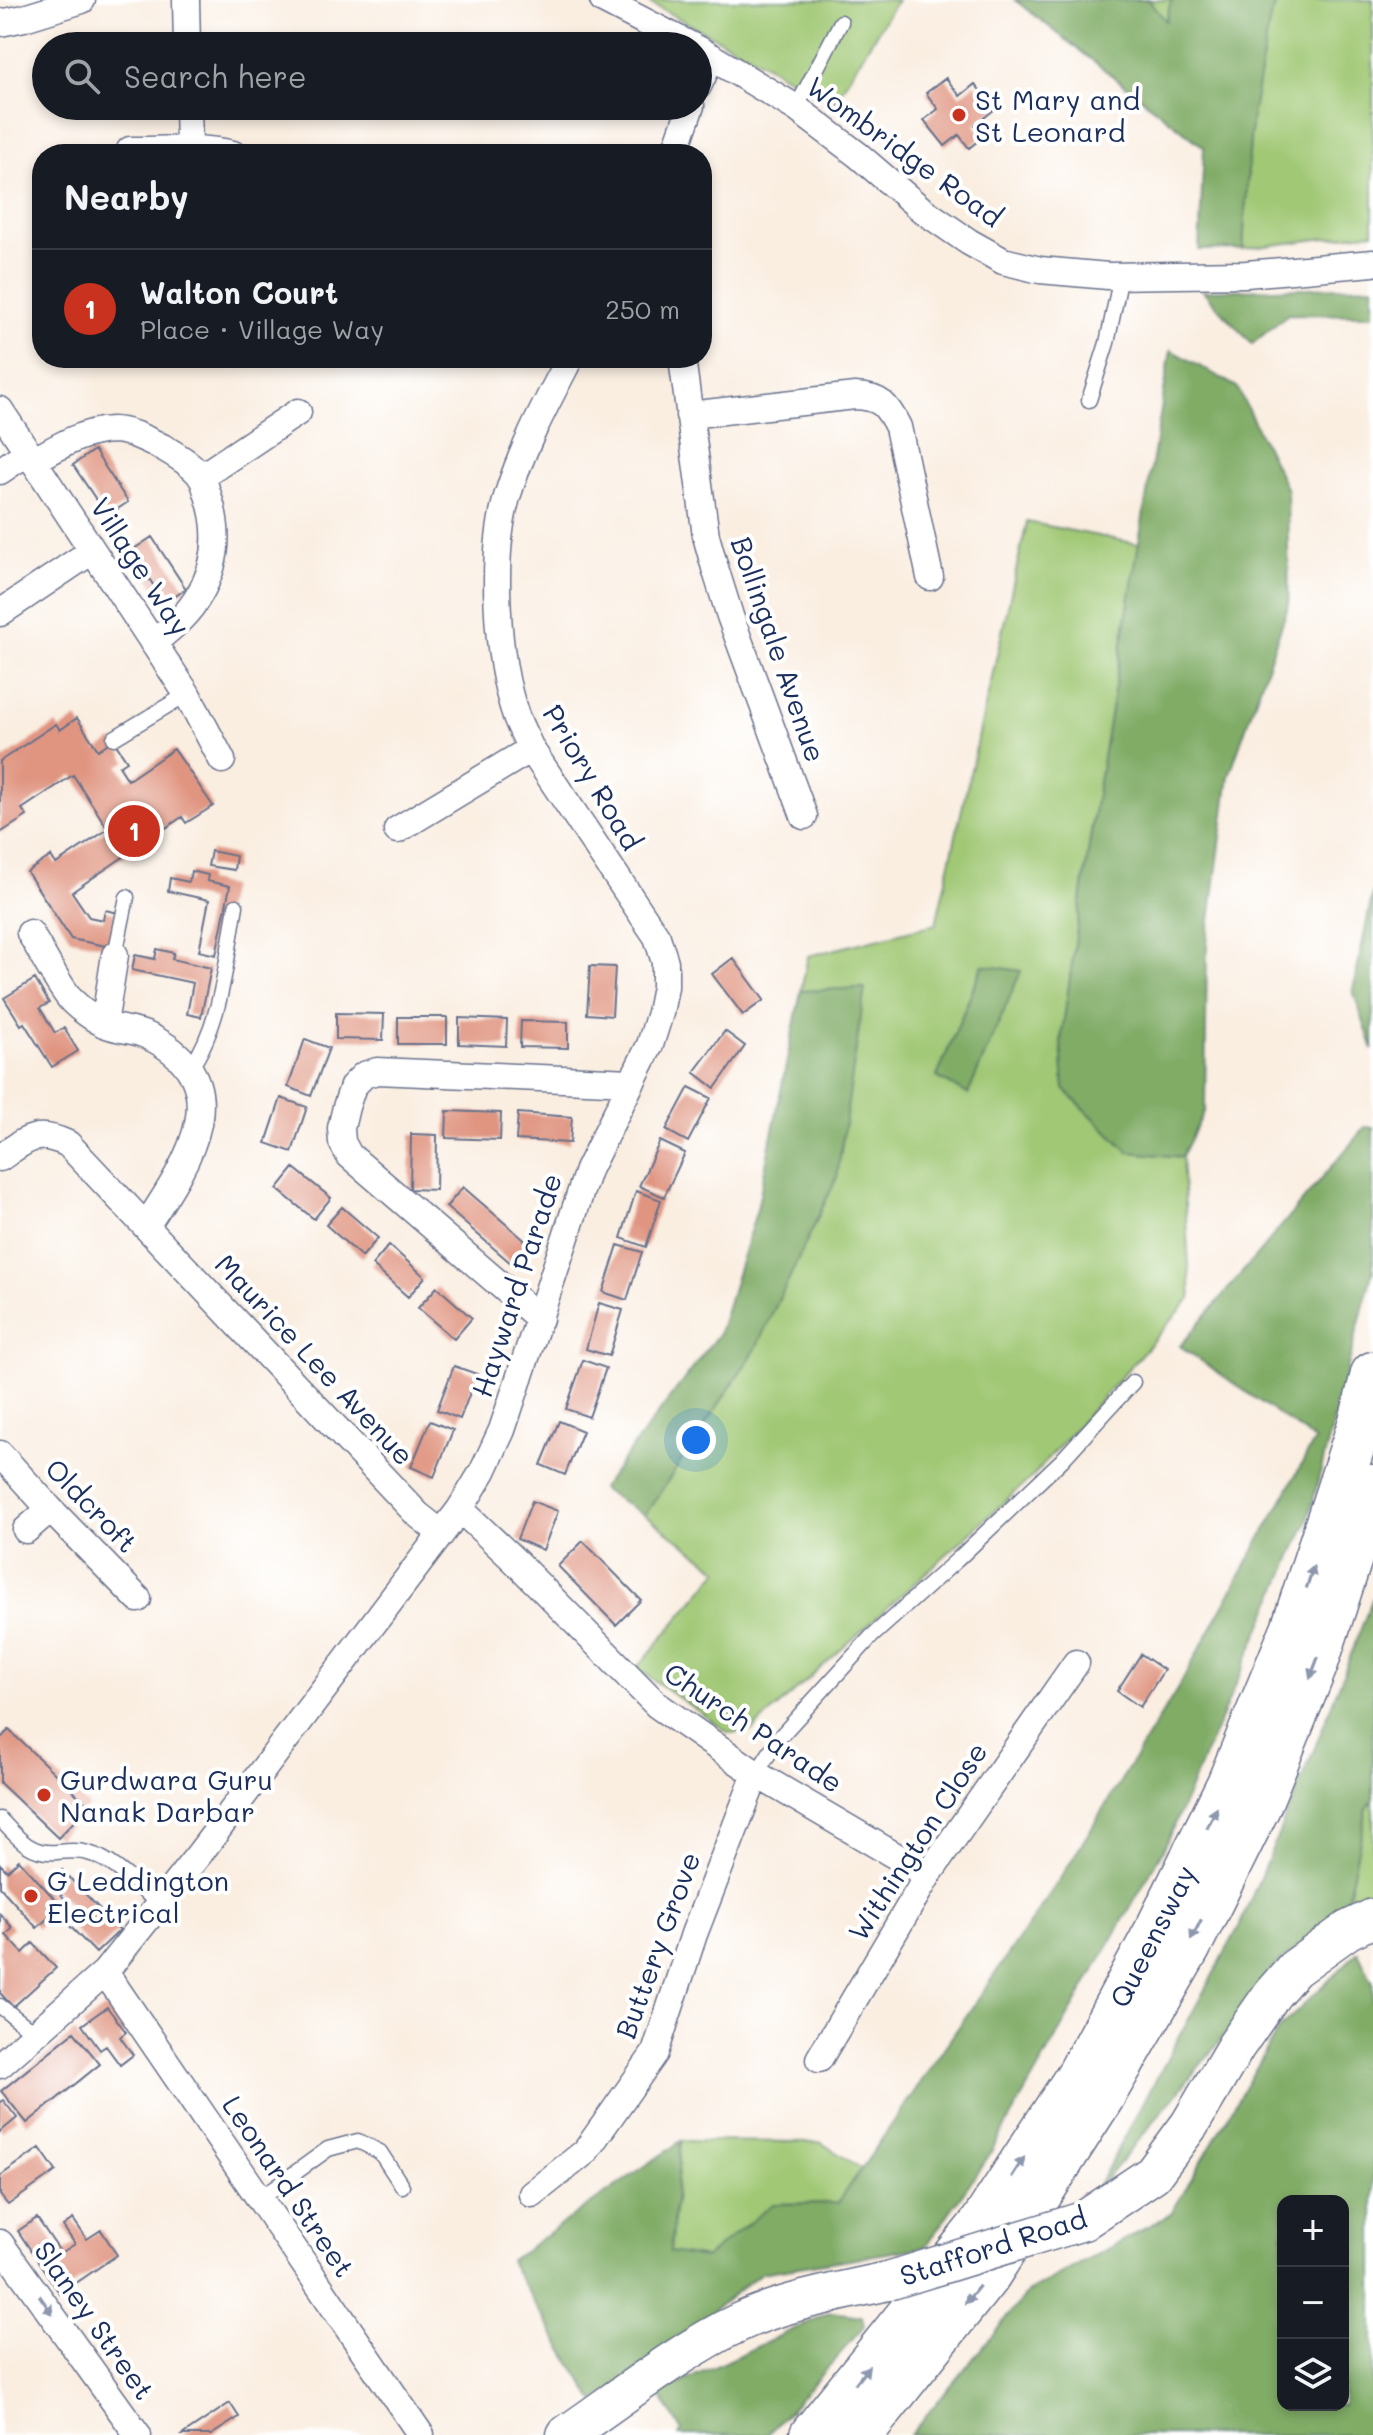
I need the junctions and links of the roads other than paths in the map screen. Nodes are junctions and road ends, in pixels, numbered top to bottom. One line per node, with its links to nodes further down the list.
1 (82, 0): 5 (street)
2 (186, 0): 6 (street)
3 (603, 0): 7 (street, Wombridge Road)
4 (841, 22): 9 (lane)
5 (0, 23)
6 (187, 32)
7 (664, 32)
8 (712, 58): 9 (street, Wombridge Road)
9 (796, 108): 15 (street, Wombridge Road)
10 (188, 120): 12 (street)
11 (686, 120): 13 (street)
12 (189, 144)
13 (678, 144)
14 (1373, 263): 15 (street, Wombridge Road)
15 (1121, 276): 18 (lane)
16 (565, 368): 31 (street, Priory Road)
17 (683, 368): 21 (street, Bollingale Avenue)
18 (1089, 400)
19 (0, 410): 22 (street, Village Way)
20 (298, 412): 24 (street)
21 (689, 415): 26 (street); 33 (street, Bollingale Avenue)
22 (31, 456): 23 (street); 24 (street); 25 (street, Village Way)
23 (0, 471)
24 (201, 477): 28 (street)
25 (92, 551): 27 (street); 28 (street, Village Way)
26 (930, 577)
27 (0, 613)
28 (153, 643): 29 (street, Village Way)
29 (187, 694): 30 (lane); 32 (street, Village Way)
30 (114, 738)
31 (531, 749): 34 (street); 41 (street, Priory Road)
32 (222, 760)
33 (804, 816)
34 (397, 830)
35 (127, 897): 38 (lane)
36 (236, 906): 40 (lane)
37 (30, 933): 39 (street)
38 (115, 955): 39 (street)
39 (104, 1024): 40 (street)
40 (190, 1069): 43 (street)
41 (632, 1082): 44 (street, Hayward Parade); 44 (street)
42 (0, 1158): 43 (street)
43 (146, 1226): 52 (street, Maurice Lee Avenue)
44 (540, 1319): 50 (street, Hayward Parade)
45 (1373, 1374): 72 (highway, Queensway, one-way to 45)
46 (1133, 1382): 55 (lane)
47 (0, 1454): 49 (street, Oldcroft)
48 (1373, 1487): 73 (highway, Queensway, one-way to 73)
49 (50, 1509): 51 (street); 53 (street, Oldcroft)
50 (460, 1509): 52 (street, Hayward Parade); 55 (street, Church Parade)
51 (26, 1530)
52 (441, 1533): 58 (street)
53 (138, 1599)
54 (1076, 1663): 57 (street, Withington Close)
55 (756, 1774): 57 (street, Church Parade); 66 (street, Buttery Grove)
56 (0, 1819): 58 (lane)
57 (928, 1875): 63 (street, Withington Close)
58 (159, 1904): 60 (street)
59 (1373, 1918): 71 (street, Stafford Road, bridge)
60 (105, 1972): 62 (street); 67 (street, Leonard Street)
61 (0, 2006): 62 (lane)
62 (35, 2033): 64 (street)
63 (819, 2059)
64 (0, 2065)
65 (402, 2186): 67 (lane)
66 (532, 2194)
67 (259, 2199): 70 (street, Leonard Street)
68 (0, 2243): 69 (street, Slaney Street, one-way to 69)
69 (138, 2435)
70 (421, 2435)
71 (566, 2435)
72 (812, 2435)
73 (860, 2435)

